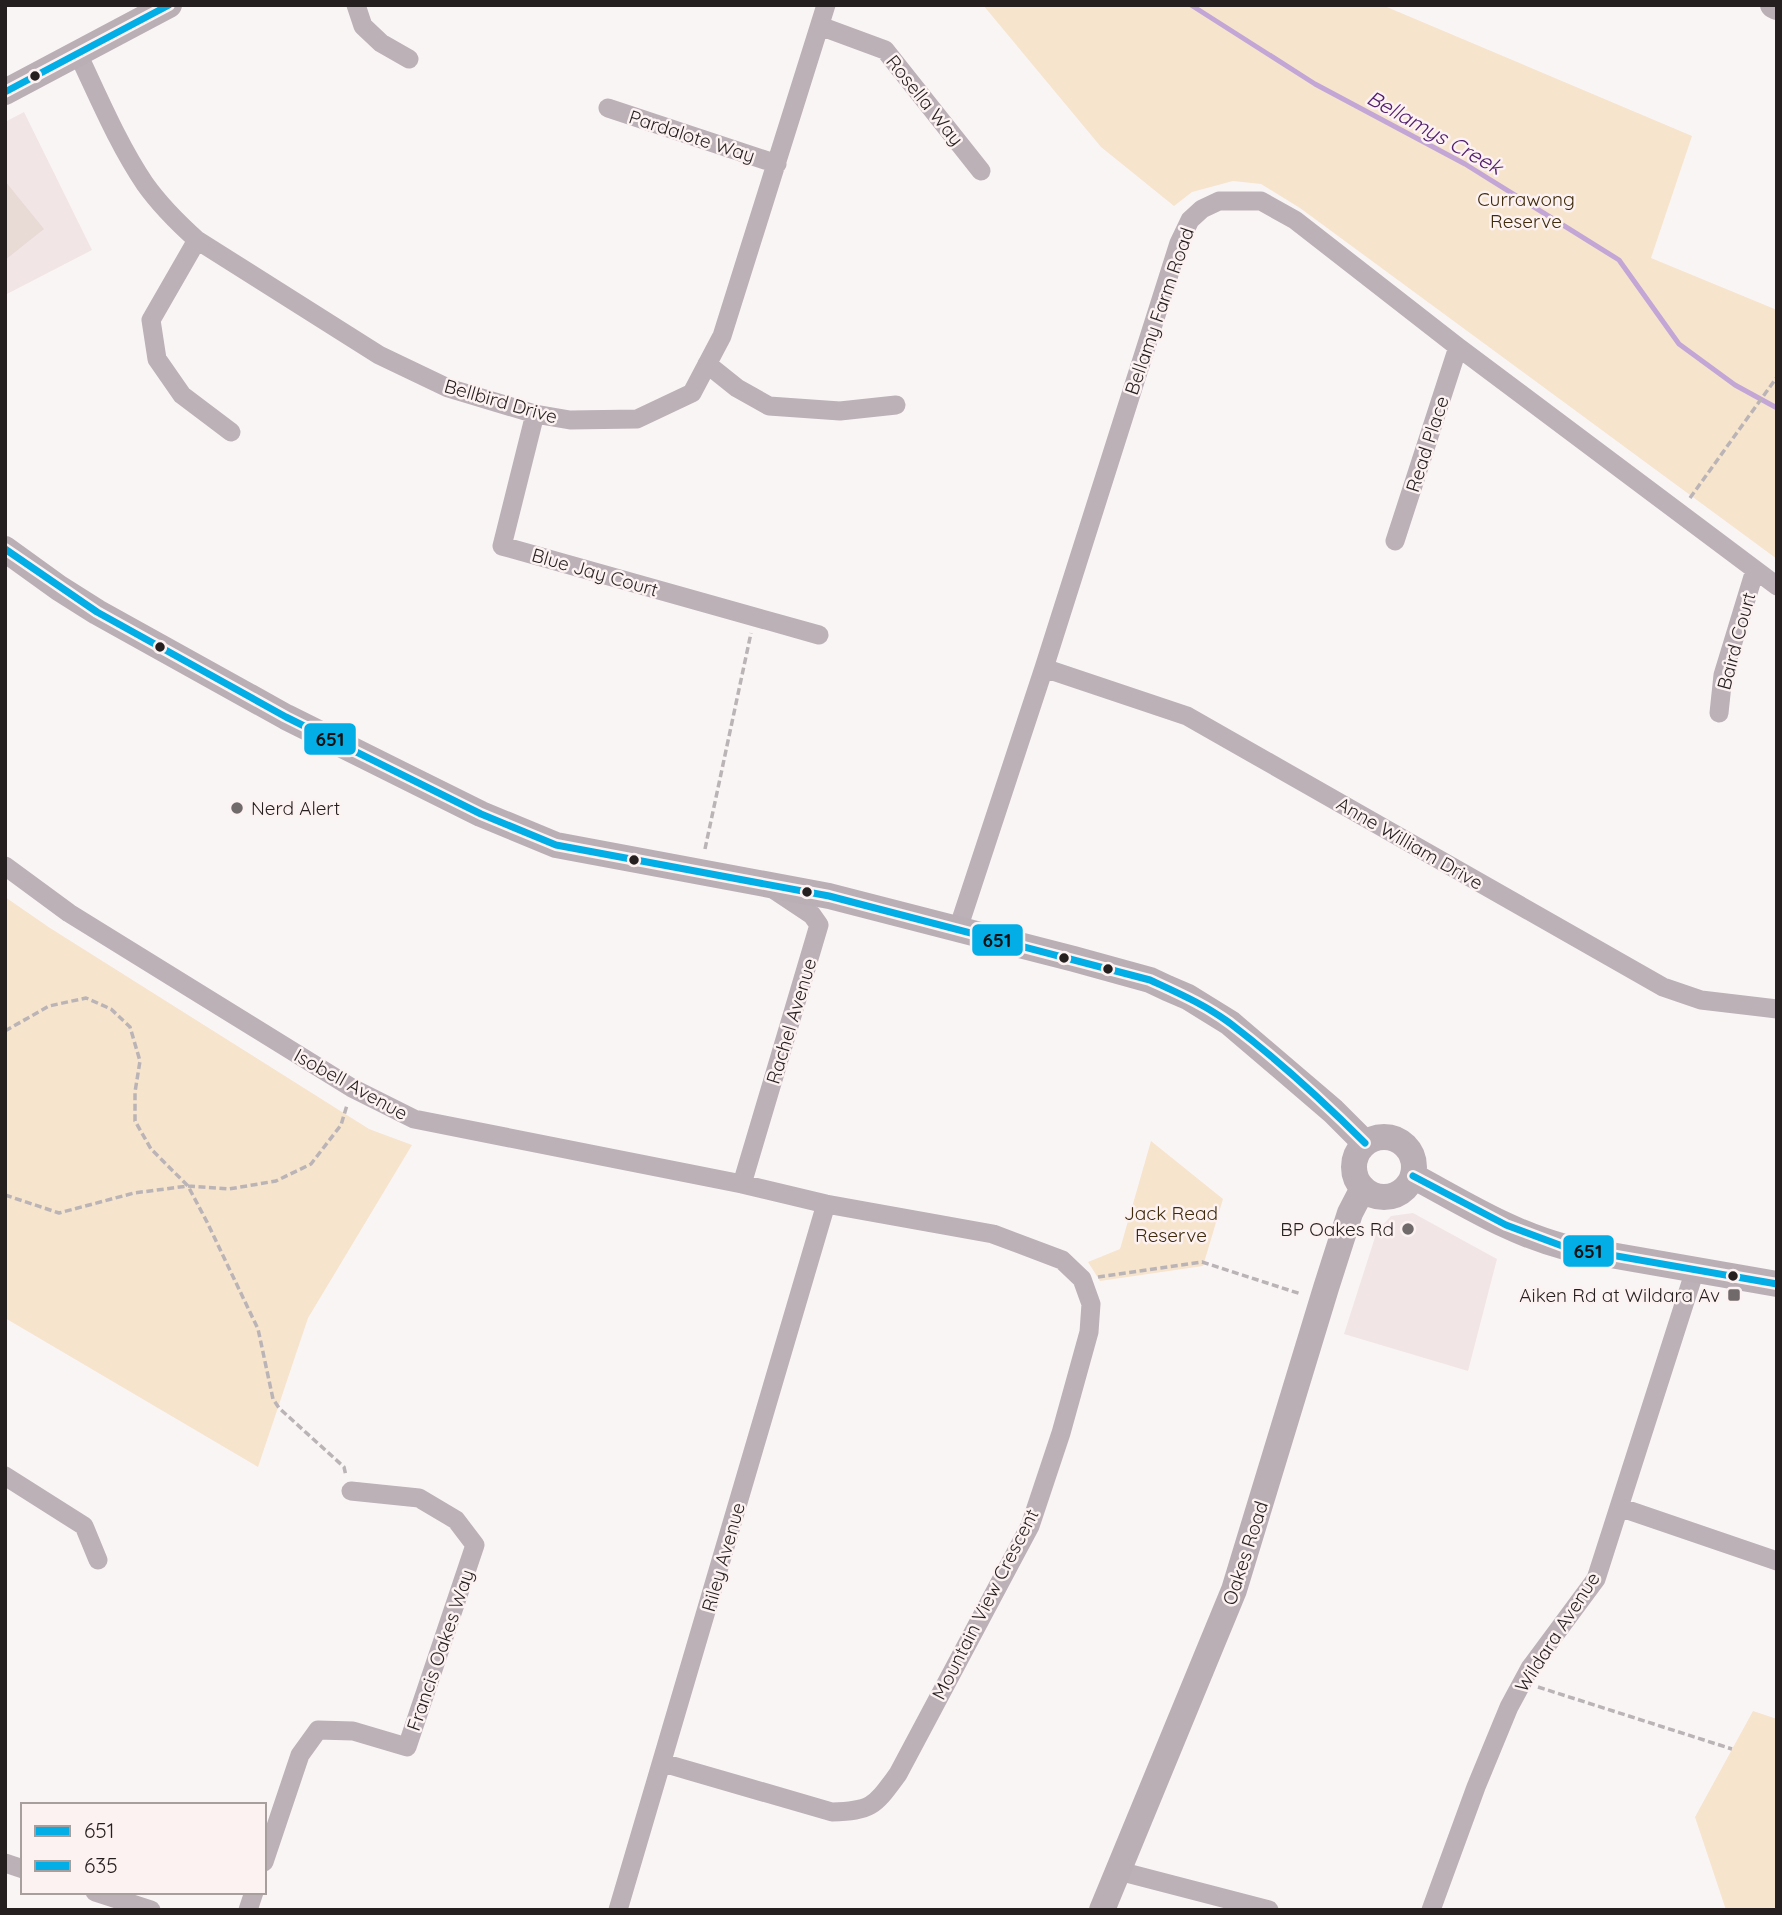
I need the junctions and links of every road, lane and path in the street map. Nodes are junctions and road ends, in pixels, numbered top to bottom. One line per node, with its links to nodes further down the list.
1 (169, 5): 5 (street)
2 (356, 5): 6 (street)
3 (826, 5): 4 (street, Bellbird Drive)
4 (820, 26): 9 (street, Bellbird Drive); 10 (street, Rosella Way)
5 (78, 54): 7 (street); 11 (street, Bellbird Drive)
6 (409, 59)
7 (5, 92)
8 (608, 108): 9 (street, Pardalote Way)
9 (777, 164): 13 (street, Bellbird Drive)
10 (981, 171)
11 (197, 240): 16 (street, Bellbird Drive); 17 (street)
12 (1458, 347): 18 (street, Bellamy Farm Road); 19 (street, Read Place); 25 (street, Bellamy Farm Road)
13 (707, 364): 15 (street); 16 (street, Bellbird Drive)
14 (1777, 377): 18 (path)
15 (896, 405)
16 (535, 415): 23 (street, Blue Jay Court)
17 (231, 432)
18 (1678, 513): 21 (street, Bellamy Farm Road)
19 (1395, 541)
20 (5, 549): 29 (street)
21 (1755, 570): 22 (street, Bellamy Farm Road); 26 (street, Baird Court)
22 (1777, 586)
23 (755, 617): 24 (street, Blue Jay Court); 27 (path)
24 (819, 635)
25 (1044, 668): 30 (street, Bellamy Farm Road); 31 (street, Anne William Drive)
26 (1719, 713)
27 (705, 849)
28 (5, 866): 33 (street, Isobell Avenue)
29 (764, 883): 30 (street); 36 (street, Rachel Avenue)
30 (958, 929): 34 (street)
31 (1777, 1009)
32 (5, 1031): 37 (path)
33 (352, 1088): 36 (street, Isobell Avenue); 37 (path)
34 (1365, 1143): 35 (street); 38 (street)
35 (1413, 1176): 38 (street); 41 (street)
36 (742, 1184): 40 (street, Isobell Avenue)
37 (188, 1186): 39 (path); 46 (path)
38 (1363, 1188): 44 (street, Oakes Road)
39 (5, 1195)
40 (826, 1204): 42 (street); 52 (street, Riley Avenue)
41 (1695, 1270): 43 (street); 47 (street, Wildara Avenue)
42 (1082, 1279): 44 (path); 52 (street, Mountain View Crescent)
43 (1777, 1284)
44 (1322, 1300): 54 (street, Oakes Road)
45 (5, 1476): 48 (street)
46 (351, 1491): 53 (street, Francis Oakes Way)
47 (1619, 1507): 49 (street); 50 (street, Wildara Avenue)
48 (98, 1560)
49 (1777, 1562)
50 (1522, 1682): 51 (path); 60 (street, Wildara Avenue)
51 (1732, 1749)
52 (663, 1762): 57 (street, Riley Avenue)
53 (266, 1856)
54 (1119, 1871): 58 (street, Oakes Road); 59 (street)
55 (101, 1894): 56 (street)
56 (151, 1910)
57 (618, 1910)
58 (1102, 1910)
59 (1269, 1910)
60 (1431, 1910)

